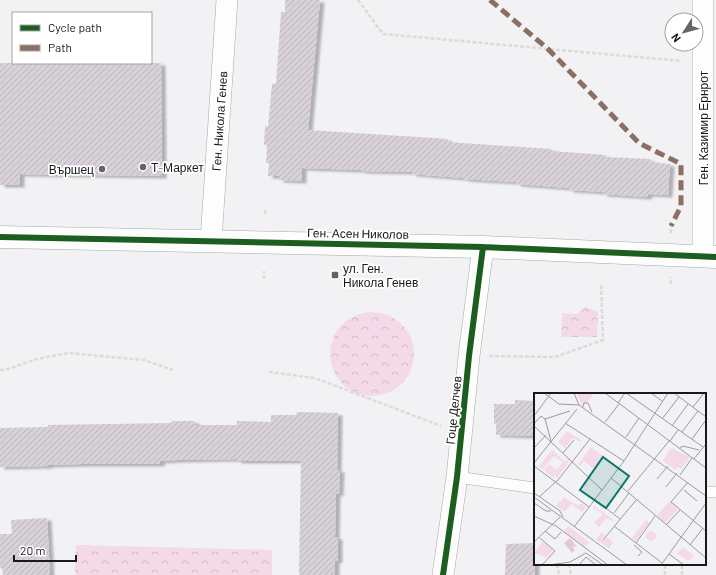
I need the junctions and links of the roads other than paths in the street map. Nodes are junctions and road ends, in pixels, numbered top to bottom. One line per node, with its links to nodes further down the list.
1 (227, 0): 4 (street, Ген. Никола Генев)
2 (702, 0): 6 (street, Ген. Казимир Ернрот)
3 (0, 237): 4 (street, Ген. Асен Николов)
4 (212, 241): 5 (street, Ген. Асен Николов)
5 (483, 247): 6 (street, Ген. Асен Николов); 7 (street, Гоце Делчев)
6 (709, 257)
7 (457, 476): 8 (lane); 9 (street, Гоце Делчев)
8 (534, 488)
9 (443, 575)

